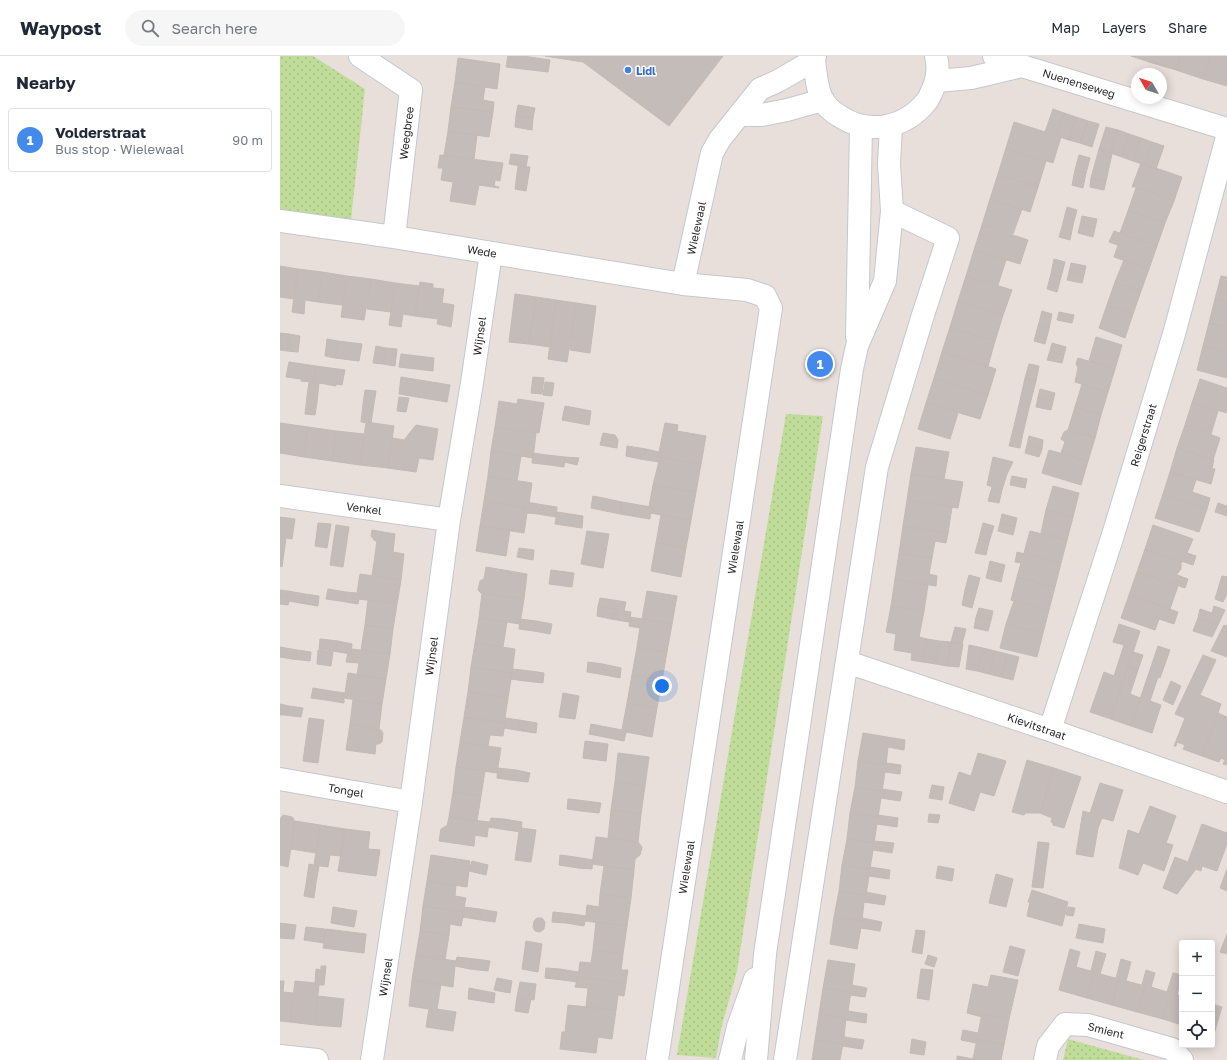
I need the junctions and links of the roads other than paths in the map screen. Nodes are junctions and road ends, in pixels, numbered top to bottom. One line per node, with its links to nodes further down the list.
1 (360, 56): 15 (street, Weegbree)
2 (936, 56): 6 (street)
3 (994, 56): 5 (street, Nuenenseweg)
4 (815, 58): 7 (street); 8 (street)
5 (1036, 65): 6 (street); 11 (street, Nuenenseweg)
6 (936, 81): 10 (street)
7 (823, 100): 8 (street); 9 (street)
8 (739, 115): 17 (street, Wielewaal)
9 (861, 126): 10 (street); 18 (street)
10 (891, 126): 13 (street)
11 (1227, 129)
12 (1227, 137): 22 (street, Reigerstraat)
13 (892, 211): 18 (street); 21 (street)
14 (280, 221): 15 (street, Wede)
15 (394, 237): 16 (street, Wede)
16 (491, 253): 17 (street, Wede); 20 (street, Wijnsel)
17 (683, 284): 30 (street, Wielewaal)
18 (857, 346): 26 (street)
19 (280, 496): 20 (street, Venkel)
20 (449, 520): 25 (street, Wijnsel)
21 (847, 662): 22 (street, Kievitstraat); 33 (street)
22 (1050, 730): 24 (street, Kievitstraat)
23 (280, 779): 25 (street, Tongel)
24 (1227, 792)
25 (411, 802): 29 (street, Wijnsel)
26 (765, 954): 31 (street); 32 (street)
27 (280, 1056): 28 (street)
28 (317, 1060)
29 (372, 1060)
30 (657, 1060)
31 (730, 1060)
32 (756, 1060)
33 (785, 1060)
34 (1045, 1060): 35 (street, Smient)
35 (1182, 1060)

